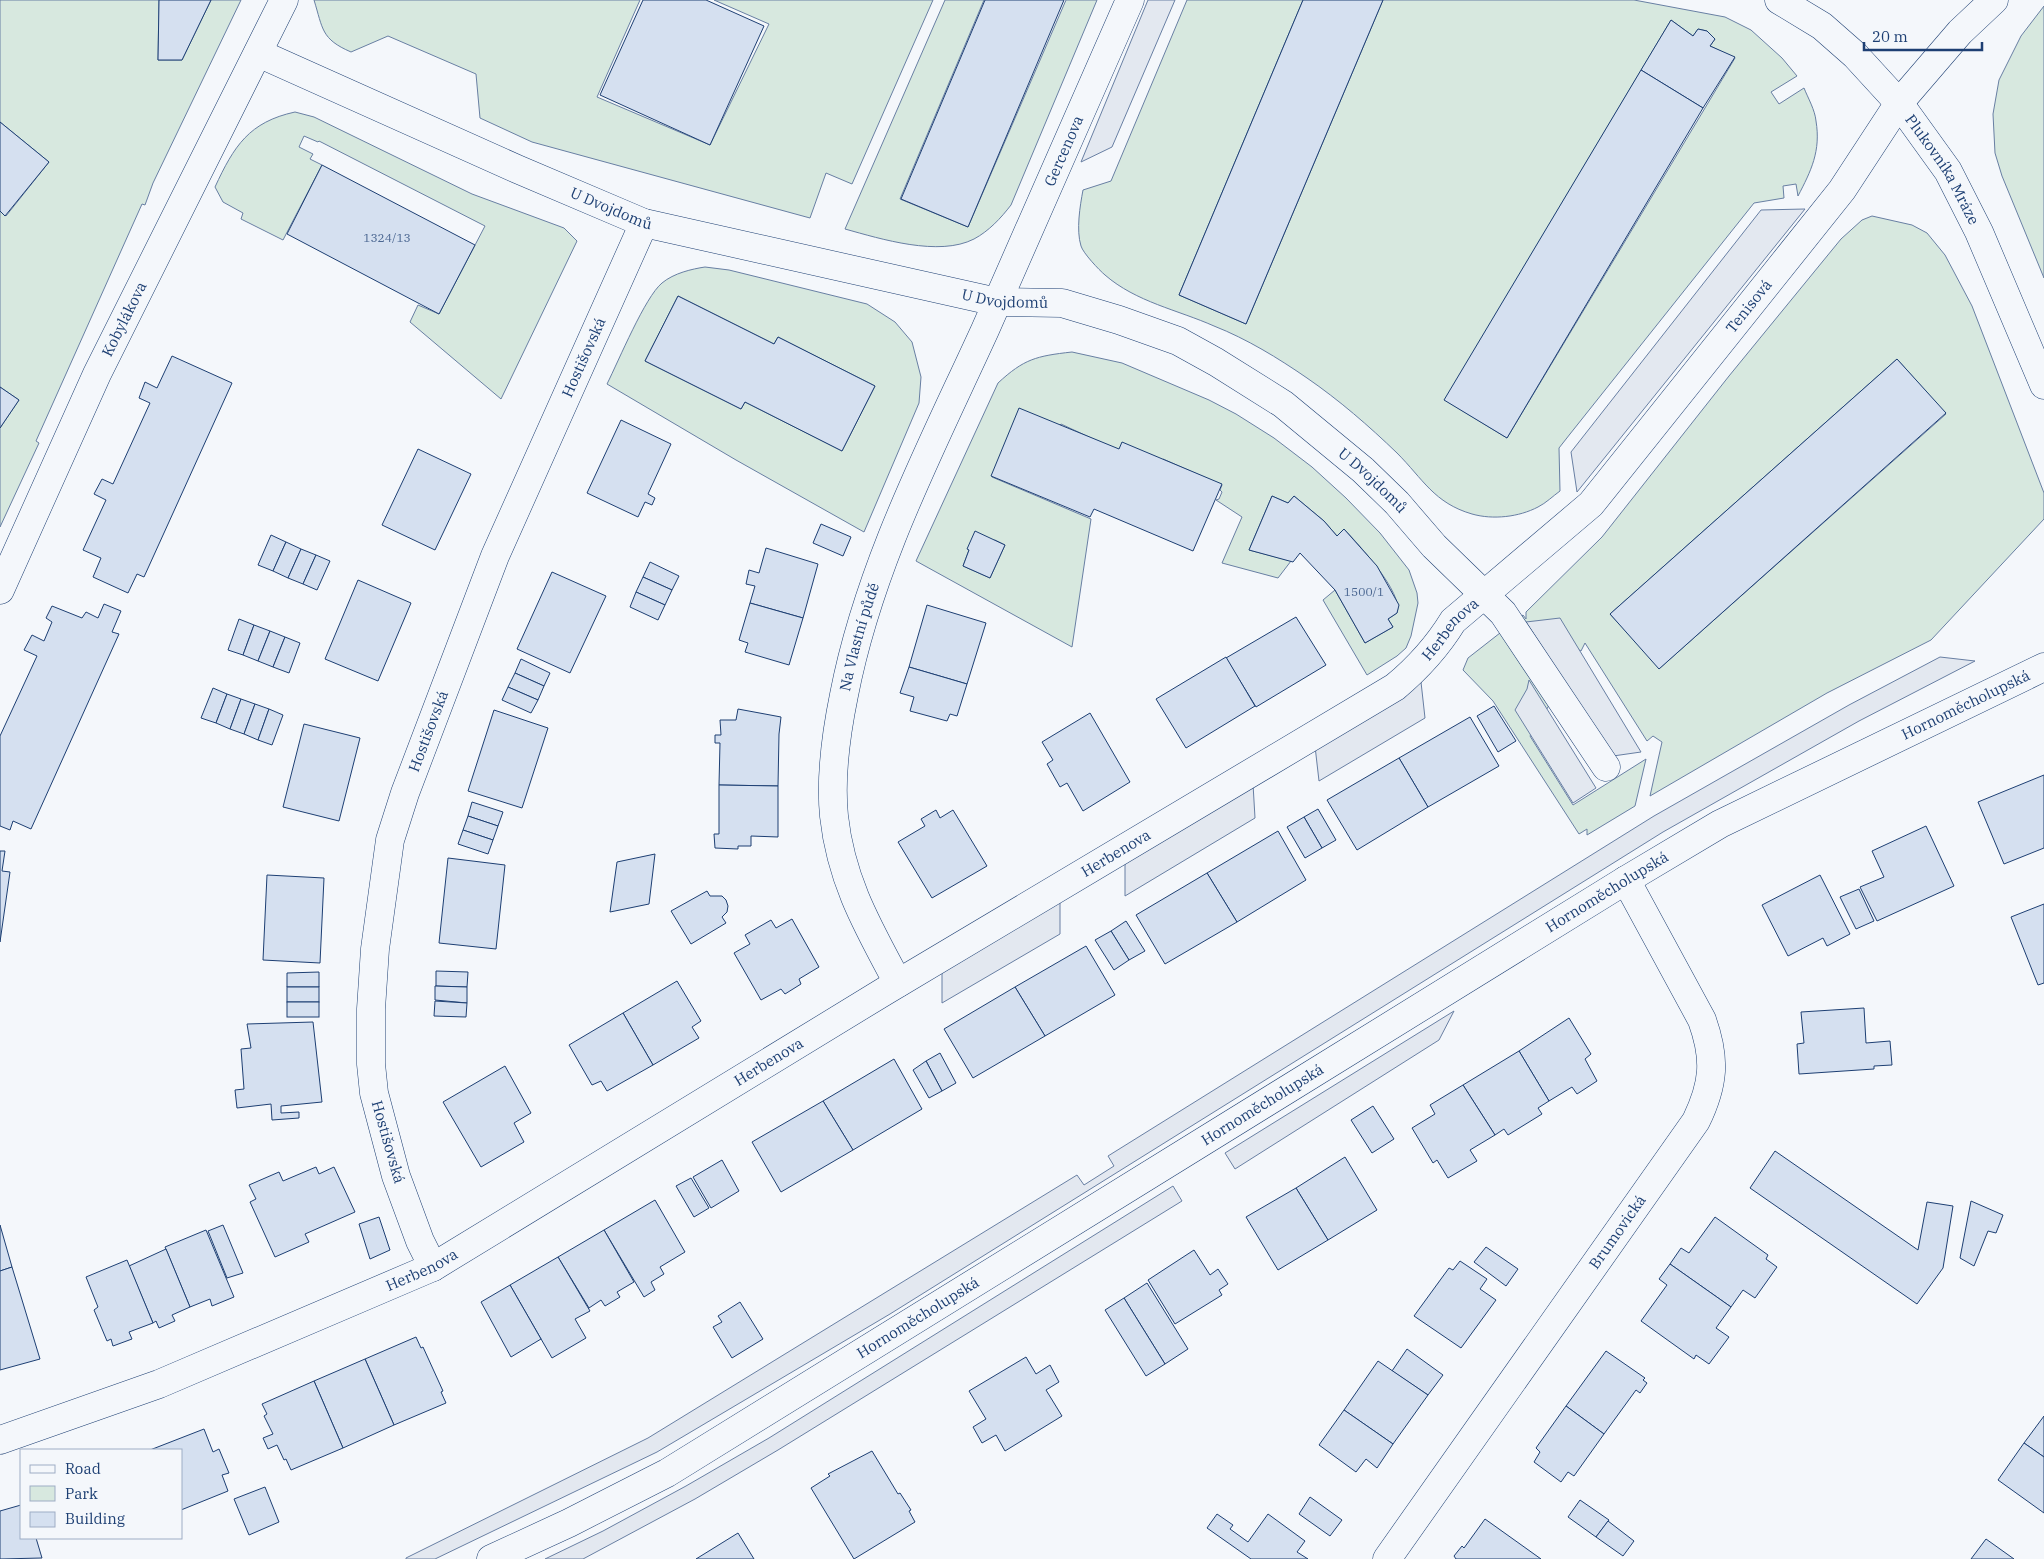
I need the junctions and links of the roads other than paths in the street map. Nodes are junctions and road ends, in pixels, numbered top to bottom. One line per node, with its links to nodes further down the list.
1 (284, 0): 5 (street, Kobylákova)
2 (1130, 0): 8 (street, Gercenova)
3 (1779, 0): 6 (street, Plukovníka Mráze)
4 (1994, 0): 6 (street, Tenisová)
5 (258, 53): 7 (street, U Dvojdomů); 10 (street, Kobylákova)
6 (1899, 103): 9 (street, Plukovníka Mráze); 11 (street, Tenisová)
7 (644, 223): 8 (street, U Dvojdomů); 16 (street, Hostišovská)
8 (997, 302): 11 (street, U Dvojdomů); 15 (street, Na Vlastní půdě)
9 (2044, 385)
10 (0, 590)
11 (1485, 594): 13 (street, U Dvojdomů); 15 (street, Herbenova)
12 (2044, 667): 14 (street, Hornoměcholupská)
13 (1606, 767)
14 (1626, 880): 18 (street, Hornoměcholupská); 19 (street, Brumovická)
15 (898, 983): 16 (street, Herbenova)
16 (432, 1267): 17 (street, Herbenova)
17 (0, 1440)
18 (490, 1559)
19 (1387, 1559)

